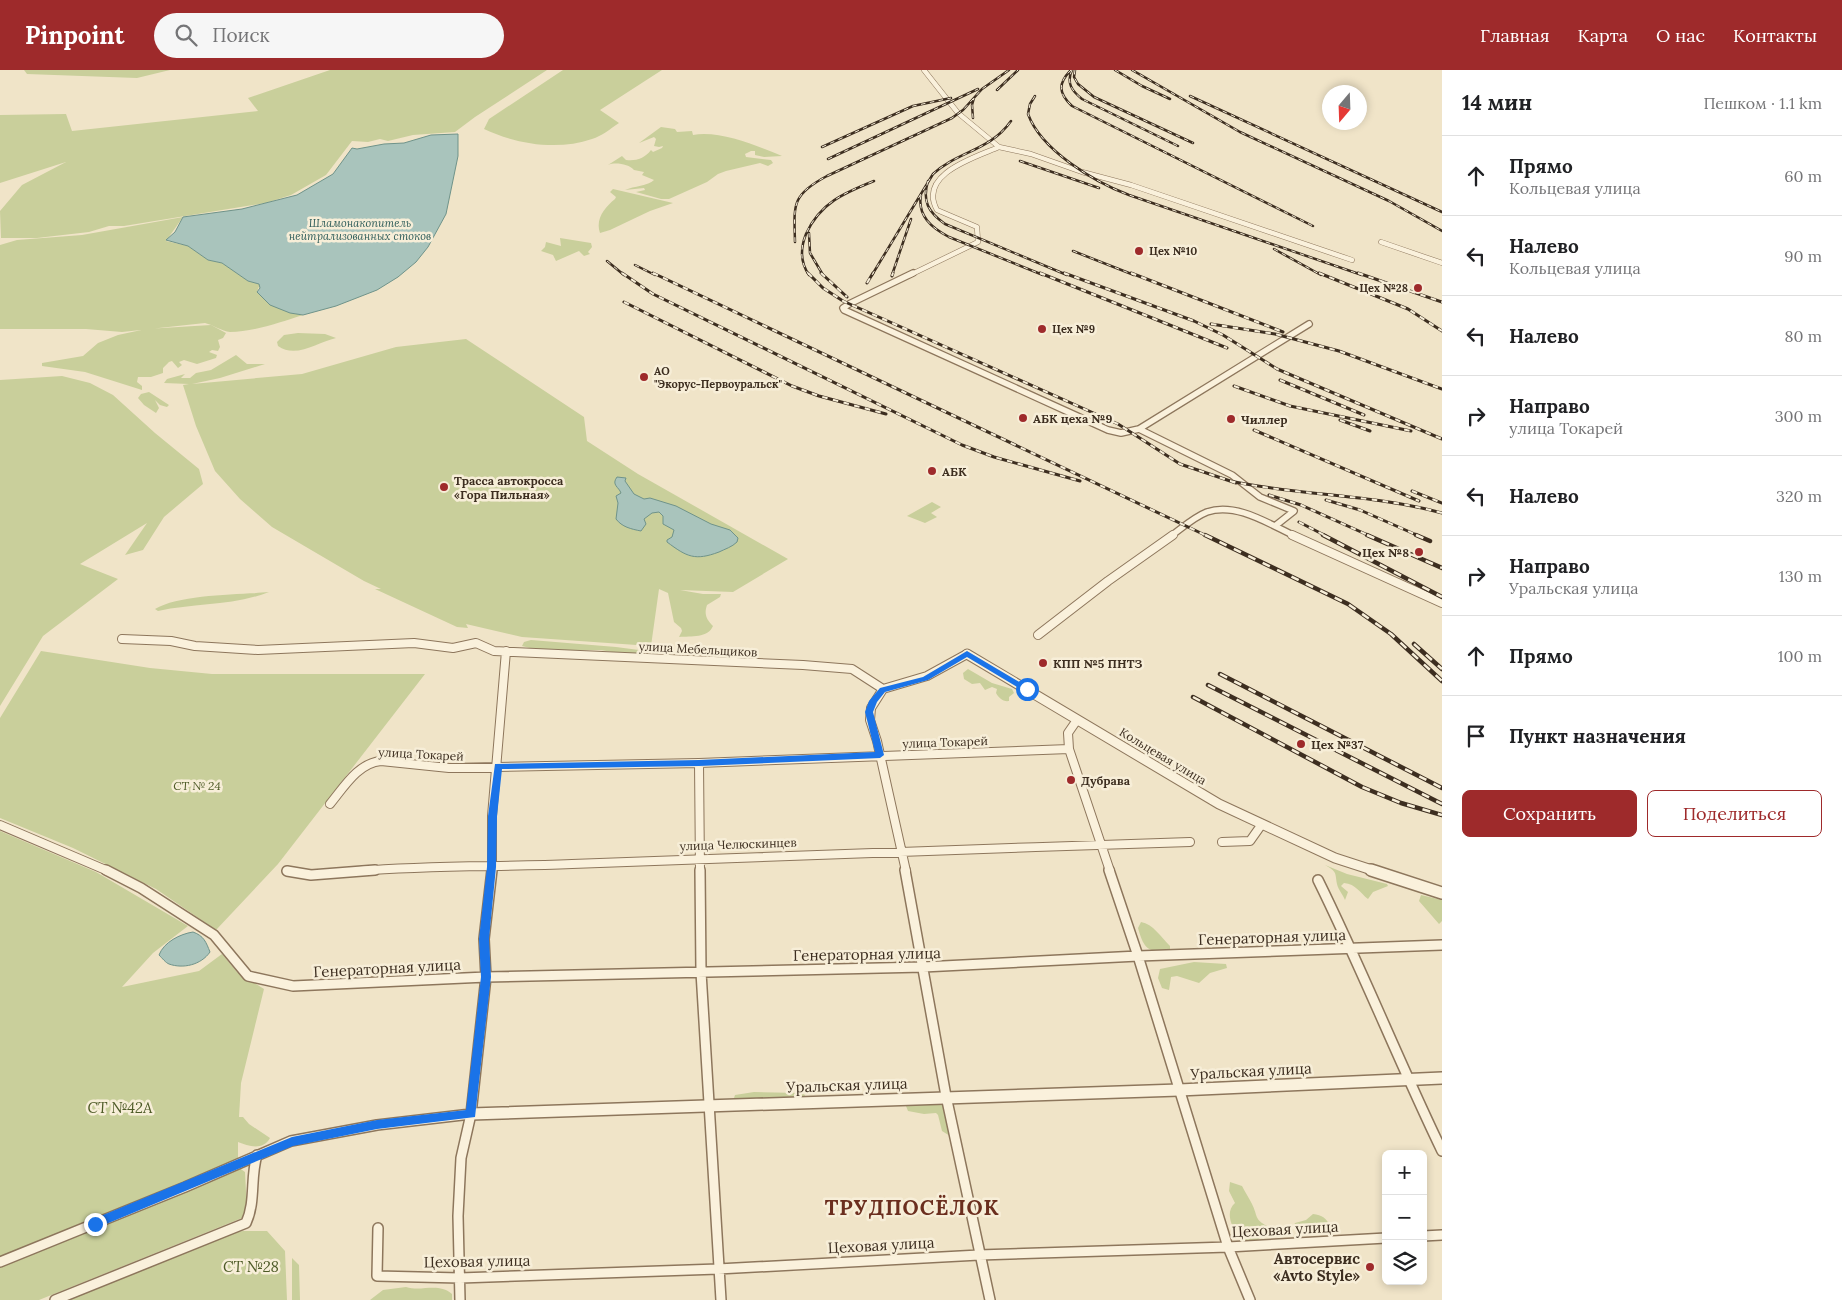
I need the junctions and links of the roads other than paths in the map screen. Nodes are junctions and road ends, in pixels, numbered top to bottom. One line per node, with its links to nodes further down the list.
1 (924, 70): 2 (street)
2 (999, 147): 4 (street); 7 (street)
3 (1381, 242): 5 (street)
4 (1352, 260)
5 (1442, 263)
6 (1309, 324): 7 (street)
7 (1139, 429): 8 (street)
8 (1275, 526): 9 (street); 10 (street)
9 (1442, 602)
10 (1038, 635)
11 (122, 639): 12 (street, улица Мебельщиков)
12 (506, 652): 14 (street, улица Мебельщиков); 19 (street)
13 (967, 654): 14 (street, Кольцевая улица); 15 (street, Кольцевая улица)
14 (883, 689): 17 (street)
15 (1078, 720): 16 (street); 21 (street, Кольцевая улица)
16 (1069, 749): 17 (street, улица Токарей); 25 (street)
17 (880, 755): 18 (street, улица Токарей); 26 (street)
18 (699, 763): 19 (street, улица Токарей); 27 (street)
19 (498, 766): 20 (street, улица Токарей); 28 (street)
20 (330, 804)
21 (1262, 824): 24 (street); 31 (street, Кольцевая улица)
22 (0, 825): 37 (street, Генераторная улица)
23 (1190, 842): 25 (street, улица Челюскинцев)
24 (1222, 842)
25 (1099, 845): 26 (street, улица Челюскинцев); 34 (street)
26 (900, 851): 27 (street, улица Челюскинцев); 35 (street)
27 (700, 858): 28 (street, улица Челюскинцев); 36 (street)
28 (492, 867): 29 (street, улица Челюскинцев); 37 (street)
29 (287, 871)
30 (1318, 880): 33 (street)
31 (1442, 894)
32 (1442, 945): 33 (street, Генераторная улица)
33 (1351, 947): 34 (street, Генераторная улица); 39 (street)
34 (1138, 956): 35 (street, Генераторная улица); 40 (street)
35 (923, 967): 36 (street, Генераторная улица); 41 (street)
36 (700, 972): 37 (street, Генераторная улица); 42 (street)
37 (486, 977): 43 (street)
38 (1442, 1078): 39 (street, Уральская улица)
39 (1407, 1079): 40 (street, Уральская улица); 44 (street)
40 (1180, 1090): 41 (street, Уральская улица); 50 (street)
41 (946, 1096): 42 (street, Уральская улица); 51 (street)
42 (708, 1105): 43 (street, Уральская улица); 53 (street)
43 (471, 1114): 45 (street, Уральская улица); 54 (street)
44 (1442, 1151)
45 (257, 1155): 52 (street, Уральская улица); 55 (street)
46 (378, 1228): 54 (street, Цеховая улица)
47 (1442, 1235): 48 (street)
48 (1427, 1236)
49 (1382, 1238): 50 (street, Цеховая улица)
50 (1228, 1247): 51 (street, Цеховая улица); 59 (street)
51 (979, 1255): 53 (street, Цеховая улица); 58 (street)
52 (0, 1262)
53 (718, 1269): 54 (street, Цеховая улица); 57 (street)
54 (460, 1278): 56 (street)
55 (54, 1300)
56 (460, 1300)
57 (721, 1300)
58 (990, 1300)
59 (1250, 1300)

